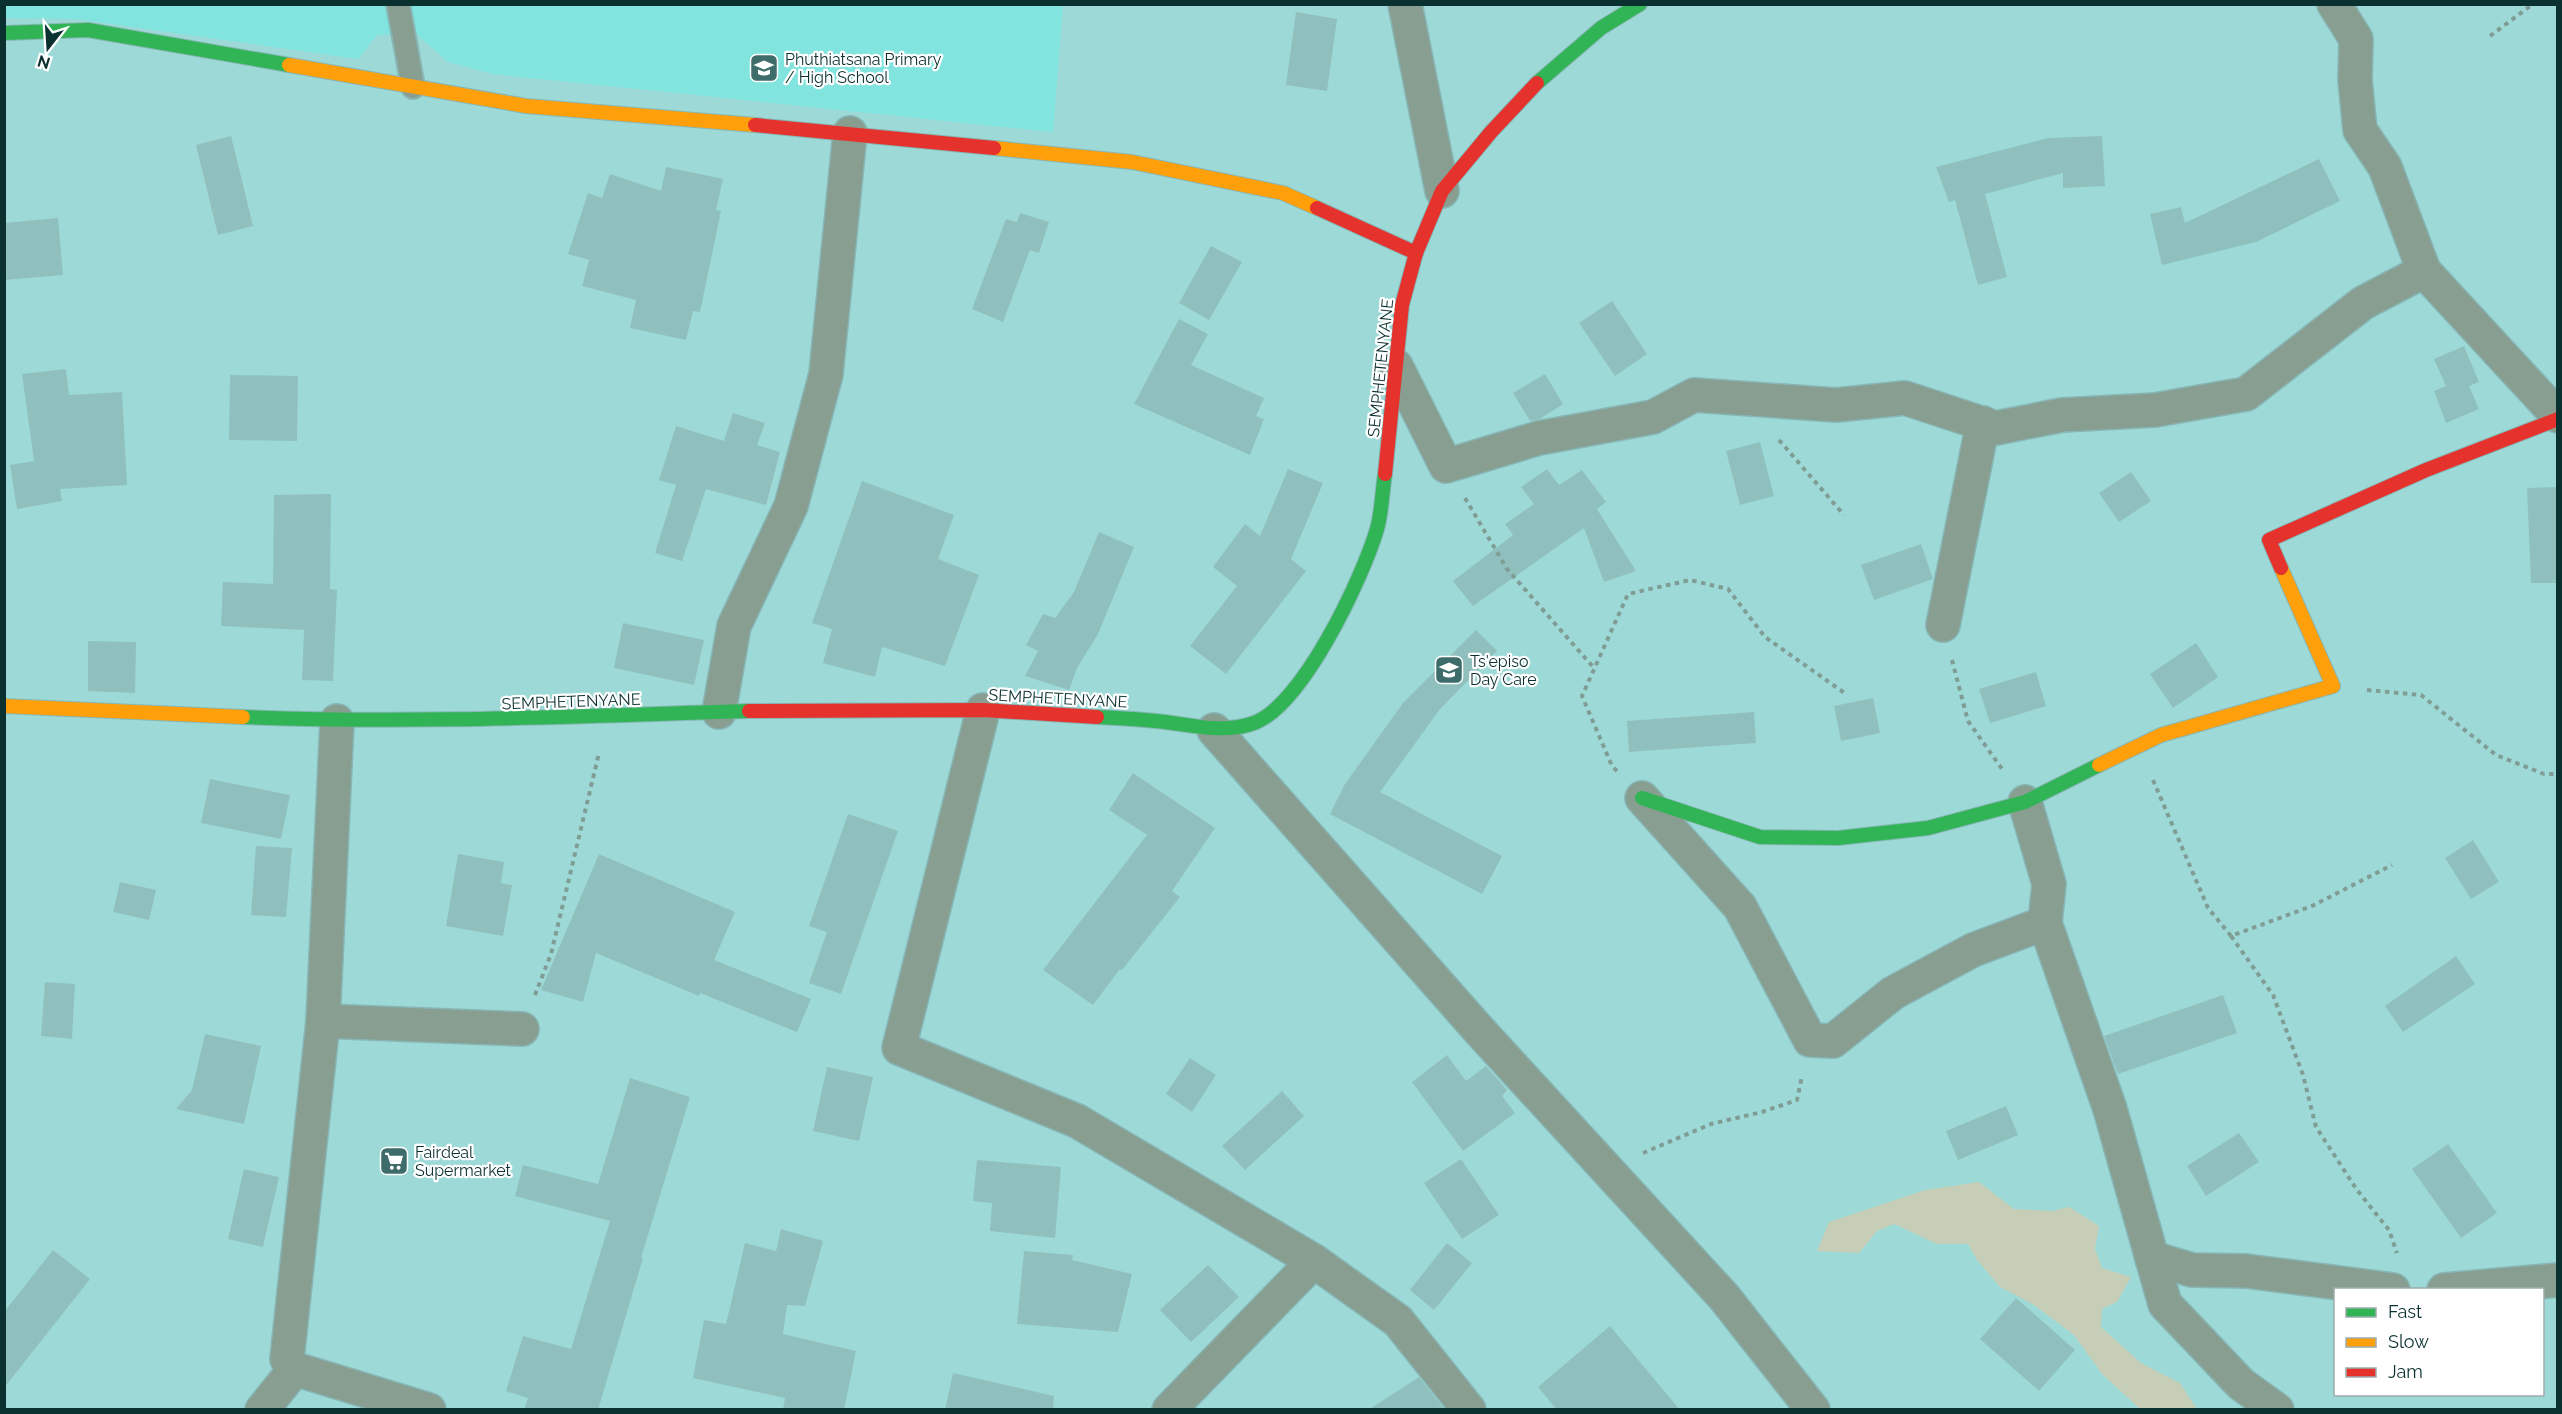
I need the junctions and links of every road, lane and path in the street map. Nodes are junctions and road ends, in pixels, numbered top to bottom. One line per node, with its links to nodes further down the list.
1 (398, 4): 8 (lane)
2 (1405, 4): 10 (street)
3 (1640, 4): 10 (street, SEMPHETENYANE)
4 (2334, 4): 12 (street)
5 (2533, 4): 7 (path)
6 (4, 33): 8 (street)
7 (2490, 36)
8 (413, 87): 9 (street)
9 (850, 134): 11 (street); 25 (street)
10 (1442, 191): 11 (street, SEMPHETENYANE)
11 (1416, 252): 13 (street, SEMPHETENYANE)
12 (2424, 271): 15 (street); 16 (street)
13 (1396, 366): 17 (street); 28 (street, SEMPHETENYANE)
14 (1740, 398): 16 (street); 17 (street); 18 (path)
15 (2558, 417): 21 (street)
16 (1983, 423): 19 (street)
17 (1446, 466): 20 (path)
18 (1844, 515)
19 (1942, 625): 32 (path)
20 (1594, 668): 22 (path); 31 (path)
21 (2333, 686): 29 (street); 30 (path)
22 (1846, 694)
23 (4, 706): 27 (street, SEMPHETENYANE)
24 (983, 711): 25 (street, SEMPHETENYANE); 28 (street, SEMPHETENYANE); 41 (street)
25 (719, 712): 26 (street, SEMPHETENYANE)
26 (608, 716): 27 (street, SEMPHETENYANE); 37 (path)
27 (337, 721): 36 (street)
28 (1214, 730): 39 (street)
29 (2139, 746): 32 (street); 35 (path)
30 (2558, 774)
31 (1642, 798): 32 (street); 38 (street)
32 (2025, 802): 34 (street)
33 (2392, 865): 35 (path)
34 (2045, 923): 38 (street); 40 (street)
35 (2231, 936): 42 (path)
36 (323, 1021): 37 (street); 45 (street)
37 (522, 1029)
38 (1810, 1040): 39 (path)
39 (1608, 1170): 50 (street)
40 (2152, 1258): 42 (street); 51 (street)
41 (1314, 1261): 48 (street); 49 (street)
42 (2397, 1275)
43 (2558, 1280): 44 (street)
44 (2467, 1288)
45 (295, 1370): 46 (street); 47 (street)
46 (262, 1410)
47 (429, 1410)
48 (1169, 1410)
49 (1469, 1410)
50 (1813, 1410)
51 (2277, 1410)

